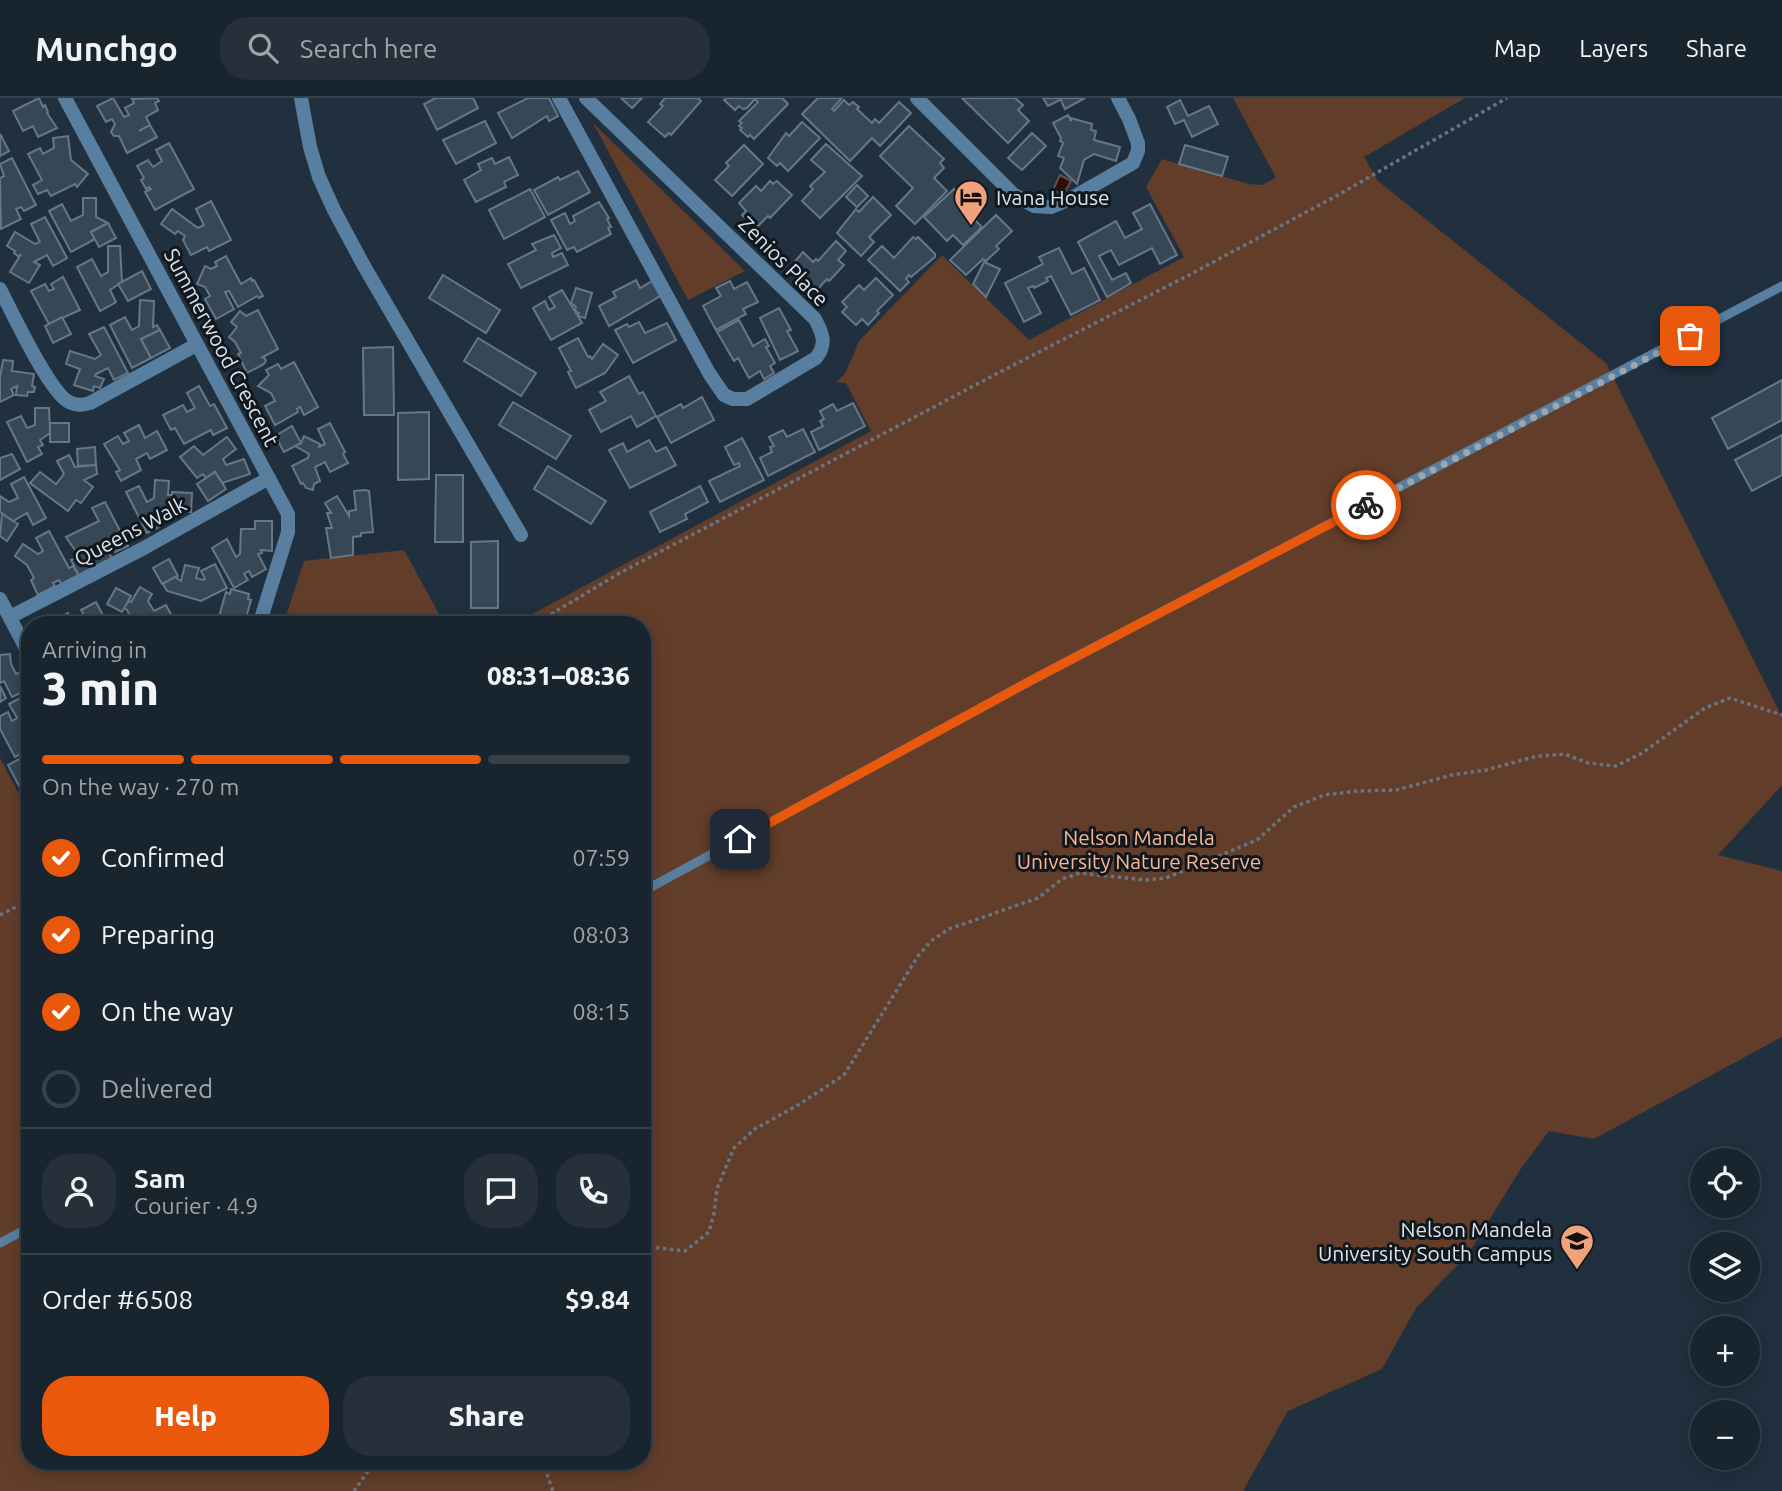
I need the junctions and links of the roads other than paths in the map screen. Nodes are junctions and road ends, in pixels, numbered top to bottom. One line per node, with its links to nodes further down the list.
1 (65, 98): 9 (street, Summerwood Crescent)
2 (301, 98): 11 (street)
3 (559, 98): 4 (street, Zenios Place)
4 (586, 98)
5 (917, 98): 6 (street)
6 (1118, 98)
7 (1782, 286): 16 (lane)
8 (0, 289): 9 (street)
9 (197, 345): 10 (street, Summerwood Crescent)
10 (269, 478): 13 (street, Summerwood Crescent); 14 (street, Queens Walk)
11 (521, 535)
12 (0, 599): 14 (street)
13 (262, 616)
14 (10, 617): 15 (street)
15 (21, 638)
16 (651, 887)
17 (21, 1232): 18 (lane)
18 (0, 1243)

